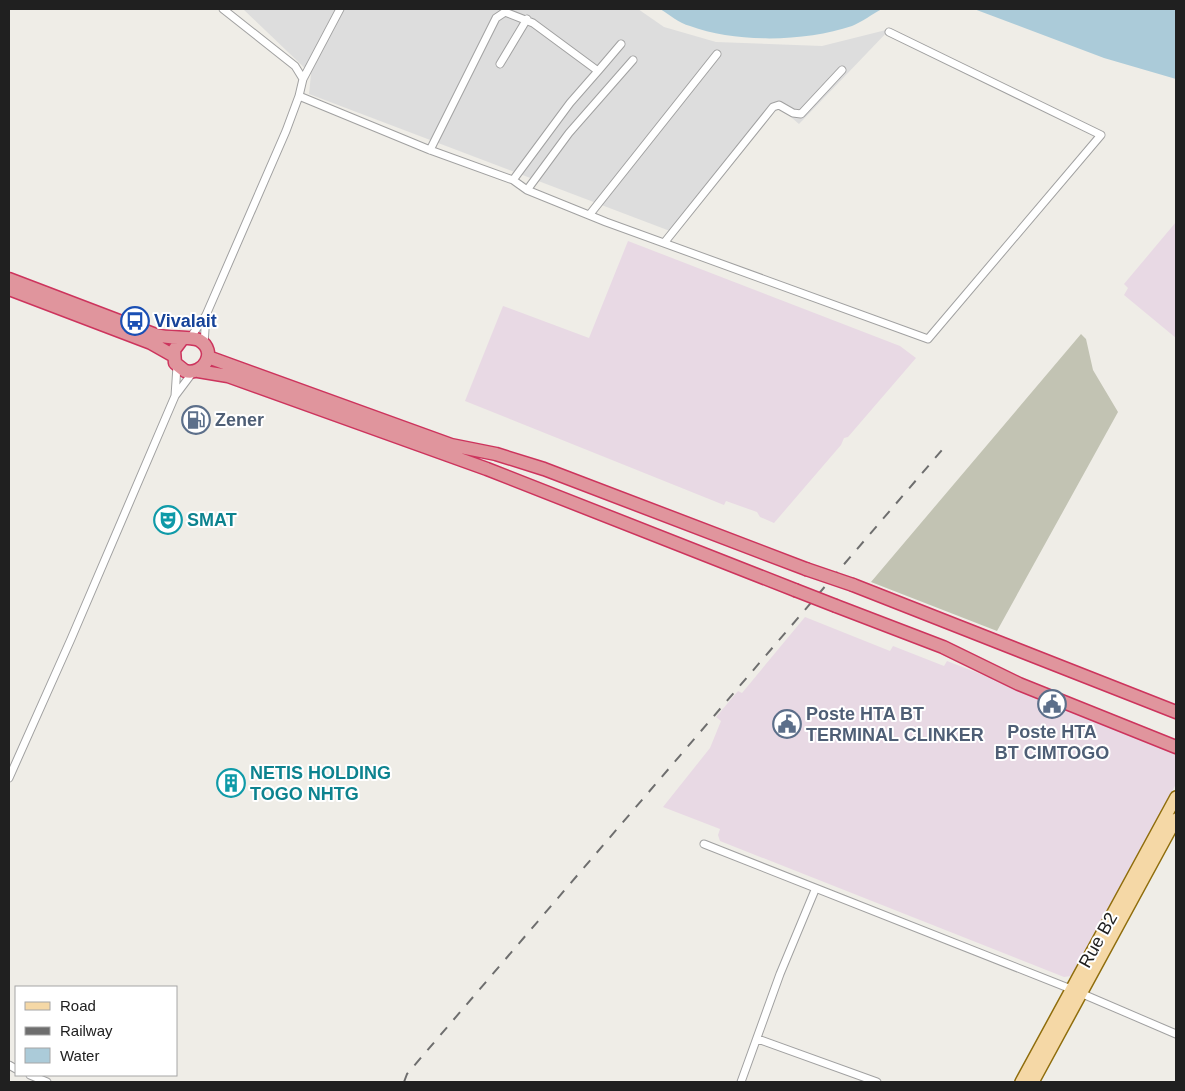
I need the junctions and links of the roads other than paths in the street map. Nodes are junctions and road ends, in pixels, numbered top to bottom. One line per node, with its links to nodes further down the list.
1 (223, 9): 11 (street)
2 (340, 9): 11 (street)
3 (527, 19): 8 (street); 10 (street); 13 (street)
4 (889, 32): 17 (street)
5 (622, 44): 10 (street)
6 (717, 54): 16 (street)
7 (633, 60): 15 (street)
8 (500, 64)
9 (842, 70): 17 (street)
10 (598, 71): 14 (street)
11 (303, 79): 12 (street)
12 (299, 96): 13 (street); 20 (street)
13 (430, 150): 14 (street)
14 (513, 180): 15 (street)
15 (527, 190): 16 (street)
16 (590, 214): 17 (street)
17 (664, 243)
18 (9, 279): 21 (highway)
19 (9, 289): 24 (highway)
20 (206, 315): 21 (street); 22 (street)
21 (187, 338): 22 (highway); 24 (highway)
22 (204, 344): 23 (highway)
23 (208, 357): 25 (highway); 27 (highway, bridge)
24 (176, 361): 25 (highway); 26 (street)
25 (196, 372): 26 (street); 28 (highway, bridge)
26 (175, 396): 29 (street)
27 (1176, 712)
28 (1176, 747)
29 (9, 778)
30 (1176, 797): 34 (main road, Rue B2)
31 (1176, 819): 35 (main road, Rue B2)
32 (704, 844): 33 (street)
33 (815, 890): 34 (street); 37 (street)
34 (1071, 990): 35 (street); 42 (main road, Rue B2)
35 (1082, 994): 36 (street); 43 (main road, Rue B2)
36 (1176, 1034)
37 (758, 1040): 40 (street); 41 (street)
38 (32, 1076): 39 (street)
39 (47, 1082)
40 (741, 1082)
41 (877, 1082)
42 (1021, 1082)
43 (1033, 1082)

